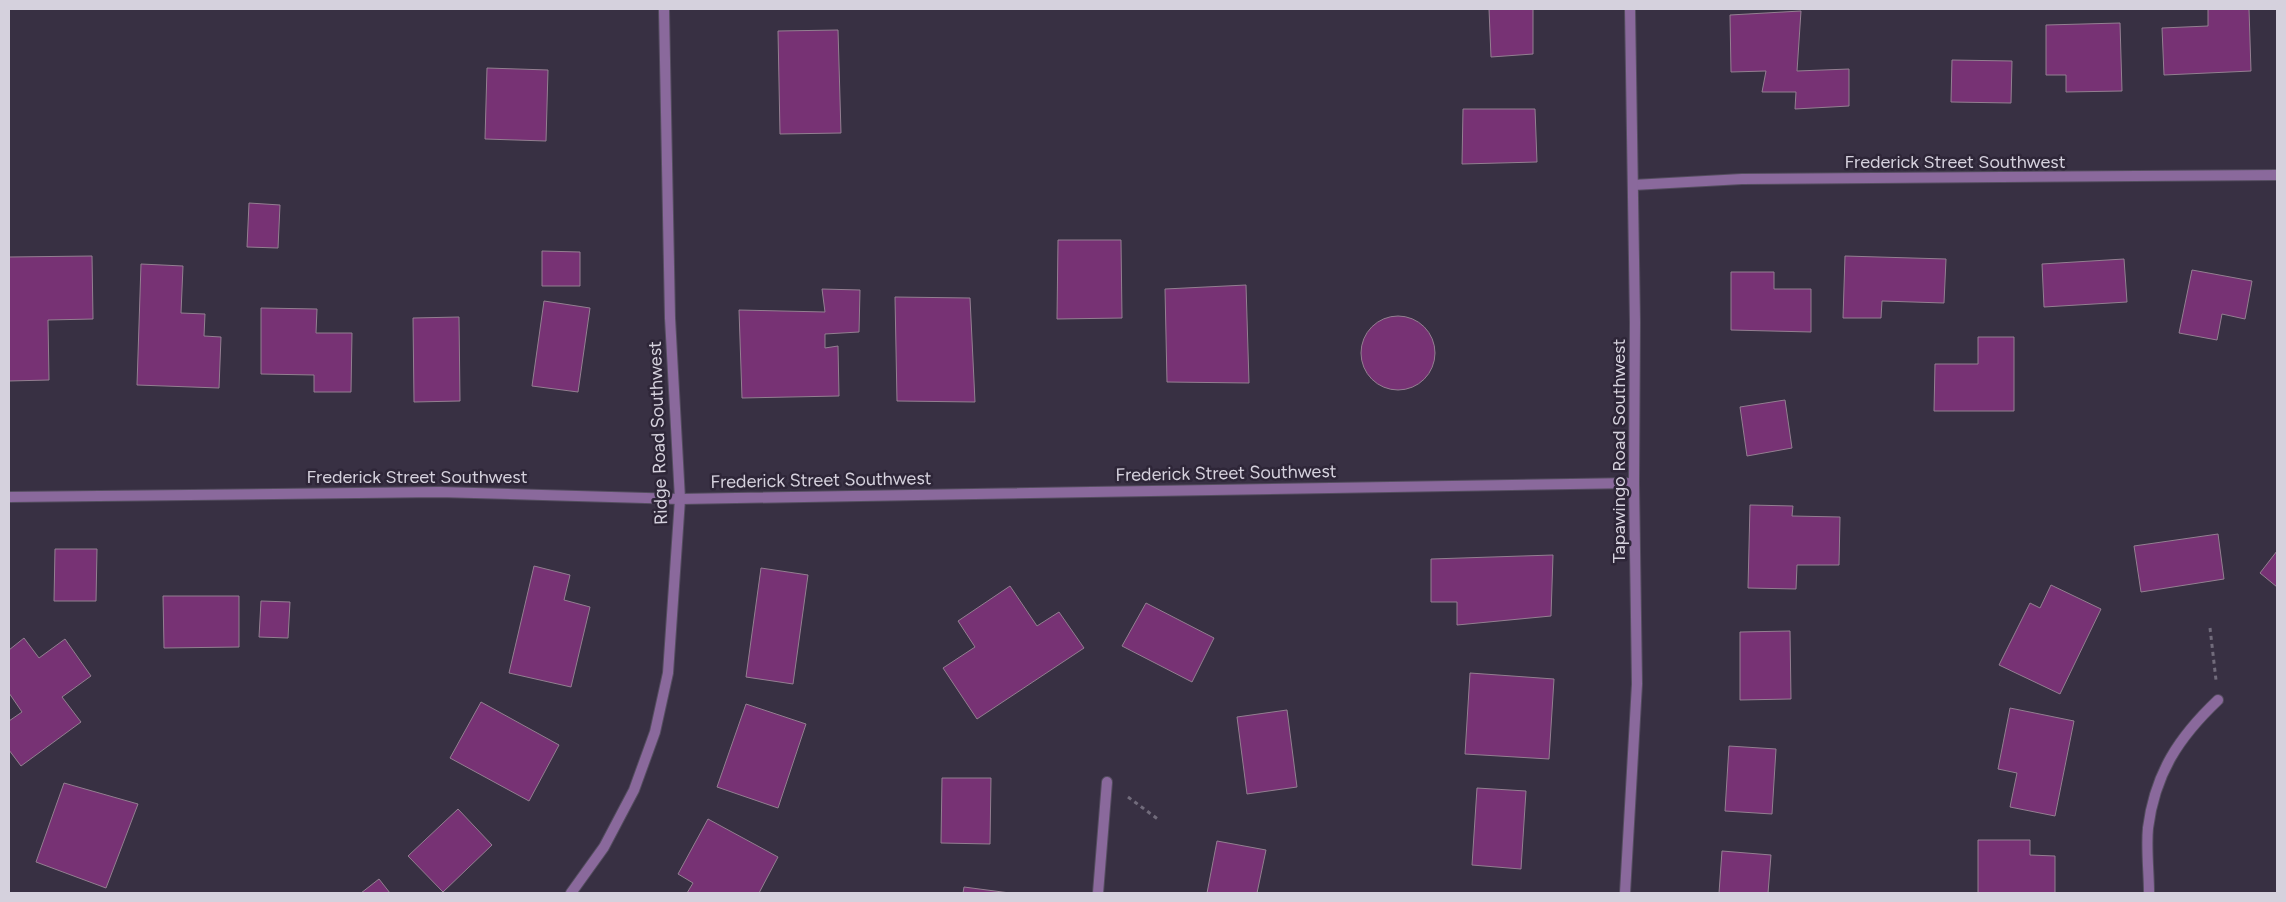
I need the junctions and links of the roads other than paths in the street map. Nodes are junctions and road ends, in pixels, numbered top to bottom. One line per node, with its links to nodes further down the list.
1 (664, 9): 7 (street, Ridge Road Southwest)
2 (1630, 9): 4 (street, Tapawingo Road Southwest)
3 (2277, 175): 4 (street, Frederick Street Southwest)
4 (1633, 185): 5 (street, Tapawingo Road Southwest)
5 (1634, 482): 7 (street, Frederick Street Southwest); 12 (street, Tapawingo Road Southwest)
6 (9, 496): 7 (street, Frederick Street Southwest)
7 (680, 499): 10 (street, Ridge Road Southwest)
8 (2218, 700): 13 (street)
9 (1107, 782): 11 (street)
10 (571, 893)
11 (1098, 893)
12 (1625, 893)
13 (2149, 893)

